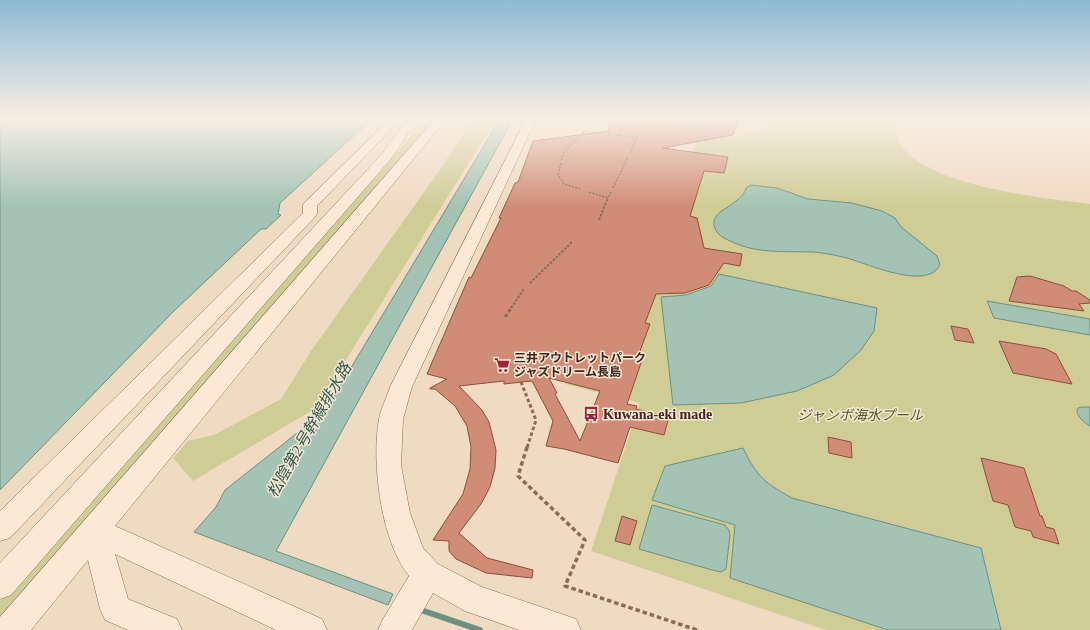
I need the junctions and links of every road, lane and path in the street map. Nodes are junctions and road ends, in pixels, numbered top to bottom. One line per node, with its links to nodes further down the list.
1 (367, 148): 15 (street)
2 (387, 148): 15 (street)
3 (392, 148): 24 (street)
4 (416, 148): 23 (street)
5 (517, 148): 25 (street)
6 (568, 148): 11 (path)
7 (632, 148): 8 (path)
8 (630, 153)
9 (628, 157): 10 (path)
10 (613, 188)
11 (580, 189)
12 (589, 192): 14 (path)
13 (611, 192): 14 (path)
14 (608, 198): 16 (path)
15 (310, 214): 22 (street)
16 (599, 220)
17 (572, 242): 18 (path)
18 (530, 283)
19 (524, 289): 20 (path)
20 (505, 317)
21 (521, 382): 30 (path)
22 (0, 529)
23 (94, 530): 26 (street); 27 (street); 28 (street)
24 (0, 585)
25 (410, 603): 29 (street)
26 (10, 630)
27 (166, 630)
28 (311, 630)
29 (565, 630)
30 (697, 630)

